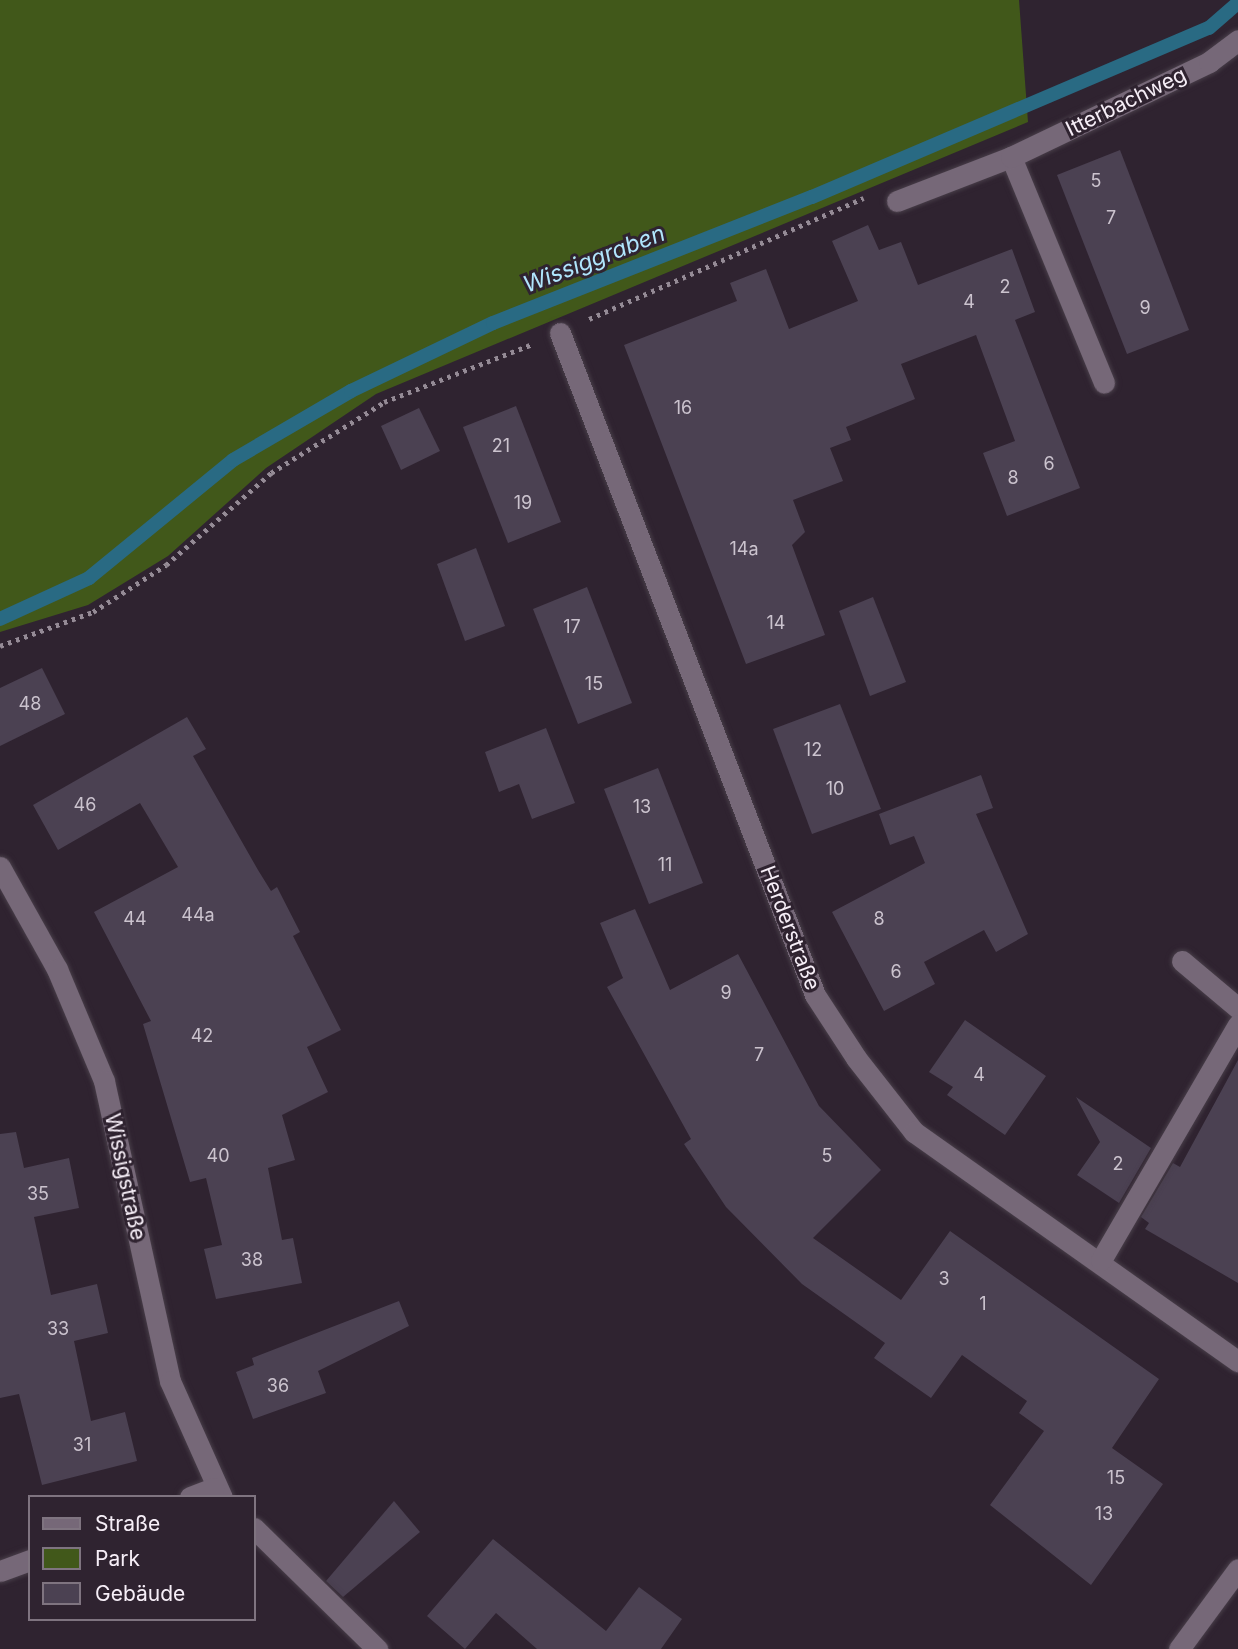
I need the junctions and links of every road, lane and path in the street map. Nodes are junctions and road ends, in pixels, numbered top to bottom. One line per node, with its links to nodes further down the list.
1 (1238, 40): 2 (street, Itterbachweg)
2 (1011, 158): 3 (street, Itterbachweg); 5 (street)
3 (897, 201): 4 (path)
4 (560, 332): 6 (path); 11 (street, Herderstraße)
5 (1104, 383)
6 (0, 646)
7 (0, 867): 13 (street, Wissigstraße)
8 (1182, 961): 9 (street)
9 (1238, 1008)
10 (1238, 1025): 11 (street)
11 (1101, 1260): 12 (street, Herderstraße)
12 (1238, 1361)
13 (217, 1492)
14 (256, 1530): 18 (street)
15 (28, 1561): 17 (street)
16 (1238, 1569): 19 (street)
17 (0, 1571)
18 (377, 1649)
19 (1179, 1649)

